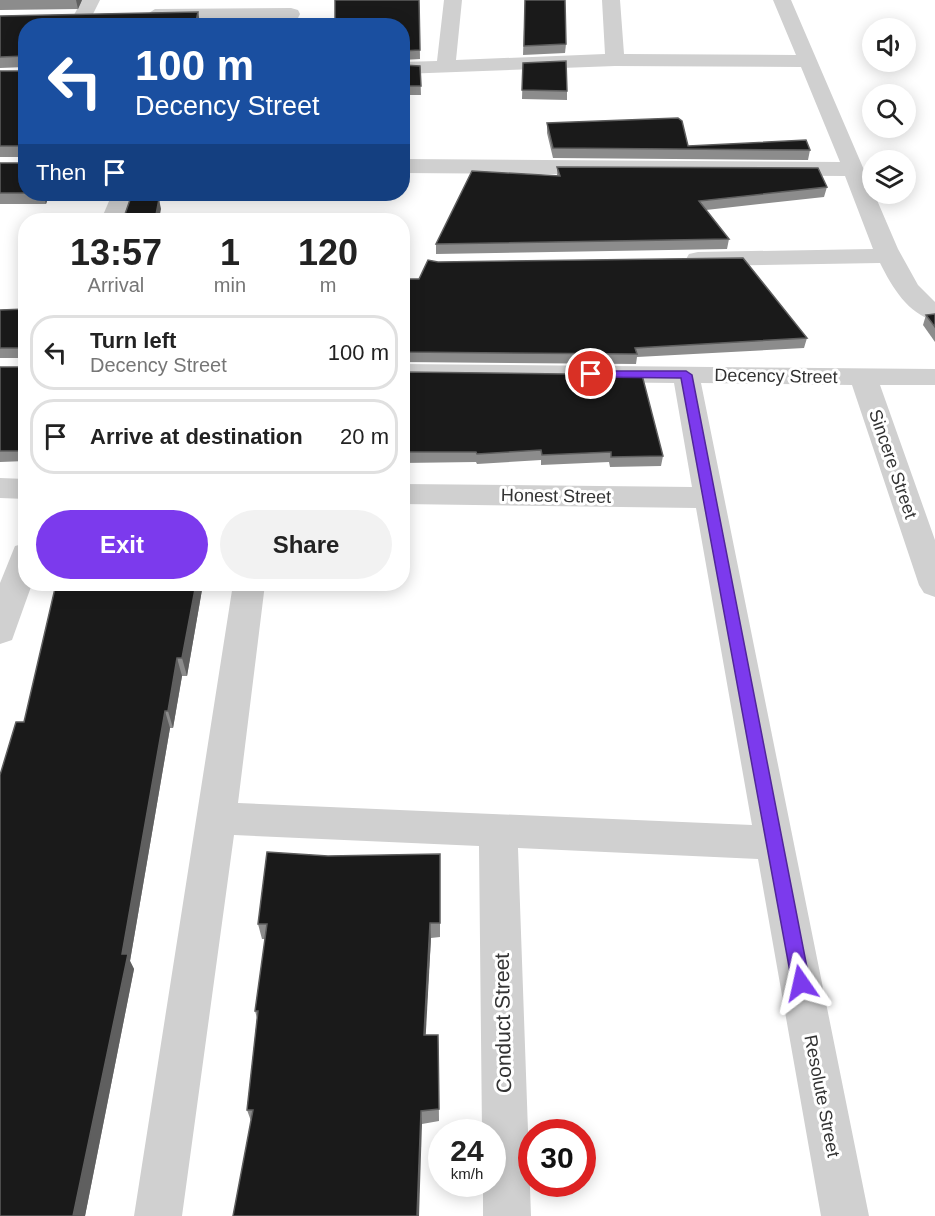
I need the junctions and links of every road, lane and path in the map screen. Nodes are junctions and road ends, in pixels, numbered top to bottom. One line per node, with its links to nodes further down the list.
1 (453, 0): 11 (street)
2 (611, 0): 9 (street)
3 (782, 0): 10 (street)
4 (291, 13): 6 (street)
5 (83, 14): 7 (street); 8 (street)
6 (138, 15)
7 (59, 16)
8 (105, 16)
9 (615, 60): 10 (street); 11 (street)
10 (809, 61): 14 (street)
11 (446, 65): 12 (street)
12 (410, 67)
13 (410, 166): 14 (street)
14 (854, 168): 15 (street)
15 (888, 256): 16 (street); 17 (street)
16 (675, 259)
17 (935, 313)
18 (410, 372): 19 (street, Decency Street)
19 (686, 375): 20 (street, Decency Street); 25 (street, Resolute Street)
20 (863, 376): 21 (street, Decency Street); 27 (street, Sincere Street)
21 (935, 377)
22 (0, 488): 23 (street)
23 (18, 489)
24 (410, 494): 25 (street, Honest Street)
25 (709, 498): 32 (street, Resolute Street)
26 (18, 578): 29 (street)
27 (935, 585)
28 (248, 591): 30 (street)
29 (0, 631)
30 (218, 818): 31 (street); 33 (street)
31 (498, 830): 32 (street); 34 (street, Conduct Street)
32 (775, 843): 35 (street, Resolute Street)
33 (158, 1216)
34 (507, 1216)
35 (845, 1216)

